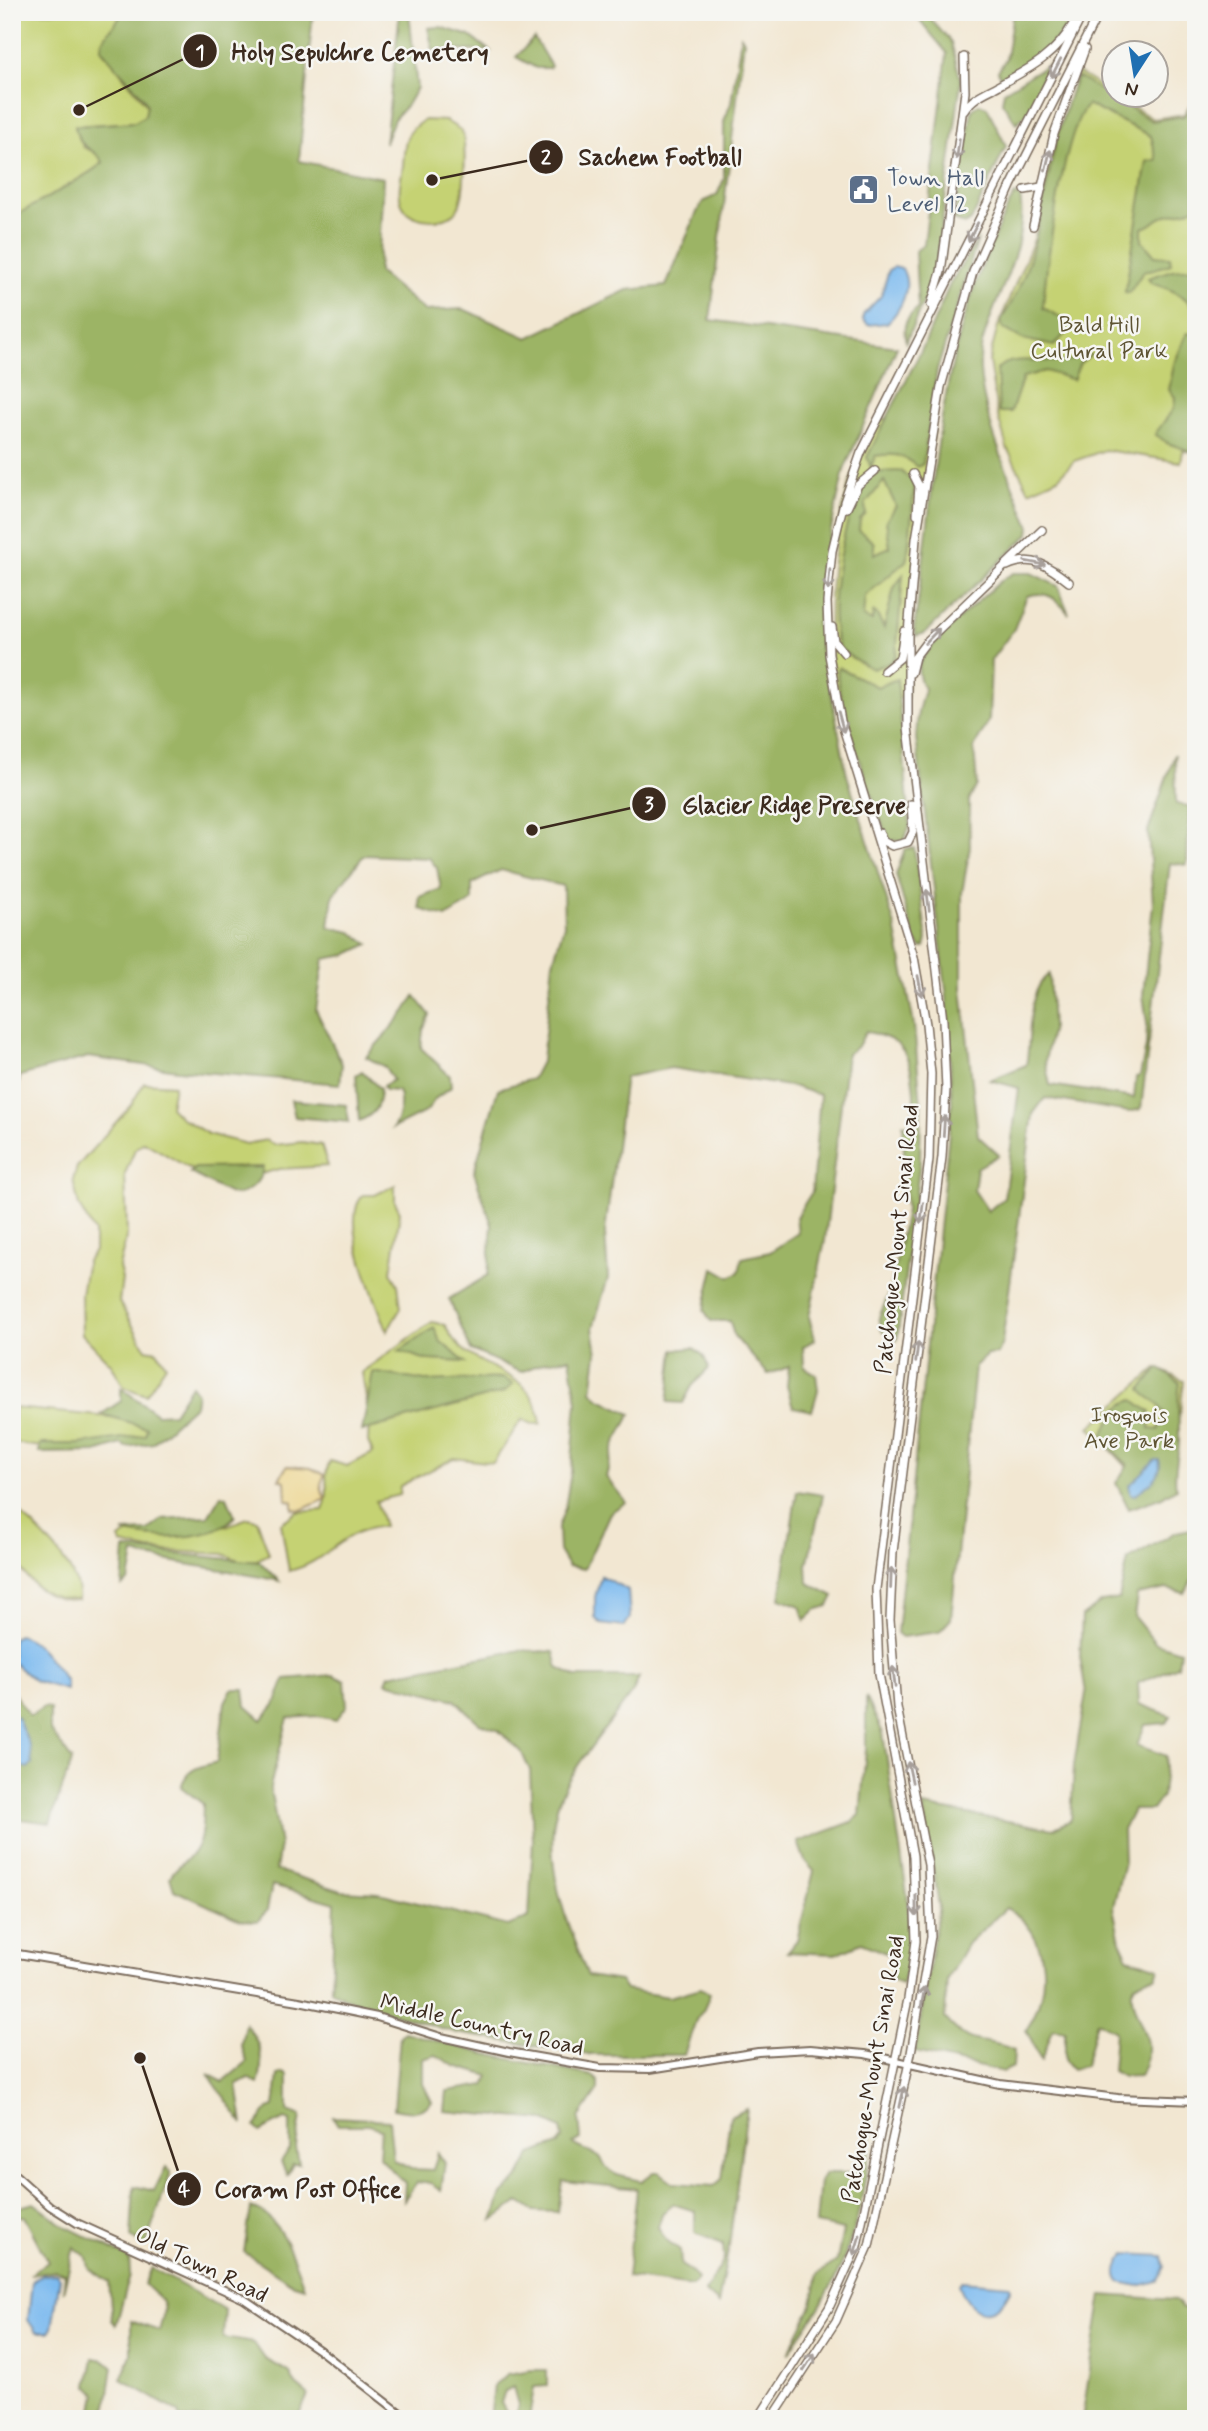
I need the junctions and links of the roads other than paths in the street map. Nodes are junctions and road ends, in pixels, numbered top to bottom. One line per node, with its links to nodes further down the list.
1 (1083, 12): 4 (highway); 8 (highway, Patchogue-Mount Sinai Road, one-way to 8)
2 (1101, 12): 5 (highway, one-way to 2); 13 (highway, Patchogue-Mount Sinai Road)
3 (964, 57): 4 (highway)
4 (963, 112): 8 (highway, one-way to 8)
5 (1041, 187): 6 (highway); 7 (highway)
6 (1025, 190)
7 (1033, 226)
8 (911, 354): 12 (highway, Patchogue-Mount Sinai Road)
9 (875, 471): 12 (highway)
10 (913, 474): 13 (highway)
11 (1042, 530): 14 (highway)
12 (836, 534): 16 (highway, Patchogue-Mount Sinai Road, one-way to 16)
13 (916, 539): 17 (highway, Patchogue-Mount Sinai Road)
14 (997, 572): 15 (highway, one-way to 15); 20 (highway, one-way to 14)
15 (1069, 582)
16 (827, 602): 18 (highway); 22 (highway, Patchogue-Mount Sinai Road, one-way to 22)
17 (909, 607): 19 (highway); 20 (highway, Patchogue-Mount Sinai Road)
18 (844, 653)
19 (884, 671)
20 (907, 698): 21 (highway, Patchogue-Mount Sinai Road)
21 (912, 776): 22 (highway); 25 (highway, Patchogue-Mount Sinai Road, one-way to 21)
22 (861, 783): 24 (highway, Patchogue-Mount Sinai Road, one-way to 24)
23 (12, 1953): 24 (main road, Middle Country Road)
24 (895, 2061): 25 (main road, Middle Country Road); 29 (highway, Patchogue-Mount Sinai Road, one-way to 29)
25 (909, 2064): 26 (main road, Middle Country Road); 30 (highway, Patchogue-Mount Sinai Road, one-way to 25)
26 (1196, 2101)
27 (12, 2172): 28 (main road, Old Town Road)
28 (408, 2419)
29 (758, 2419)
30 (772, 2419)

